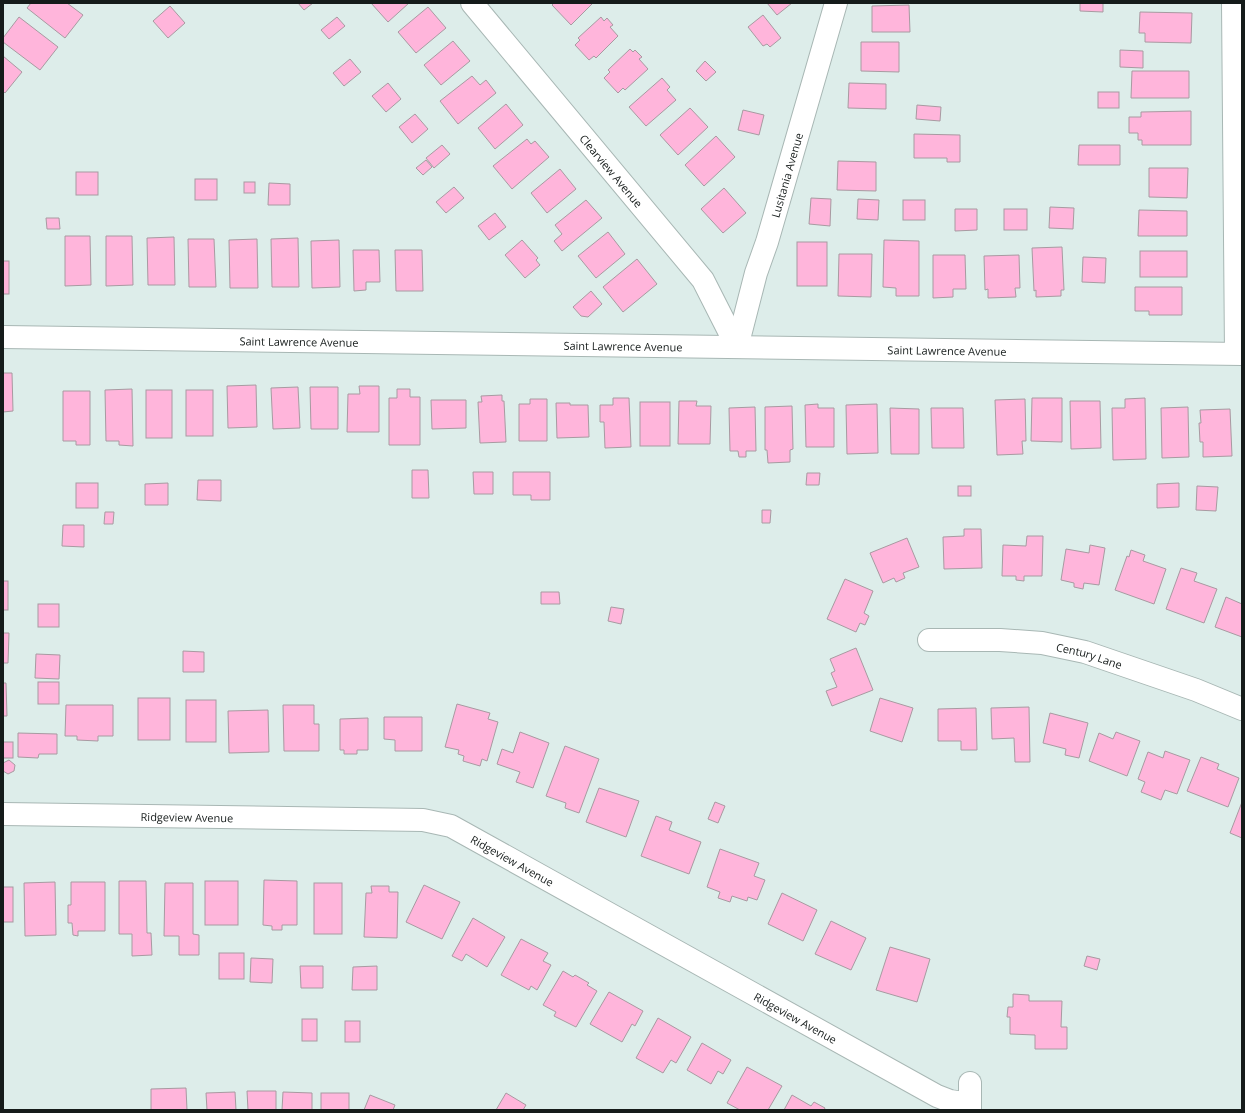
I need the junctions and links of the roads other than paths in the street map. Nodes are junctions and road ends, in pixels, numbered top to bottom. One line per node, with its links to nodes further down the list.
1 (472, 3): 5 (street, Clearview Avenue)
2 (836, 3): 5 (street, Lusitania Avenue)
3 (1233, 3): 6 (street)
4 (3, 337): 5 (street, Saint Lawrence Avenue)
5 (738, 347): 6 (street, Saint Lawrence Avenue)
6 (1239, 354)
7 (929, 640): 8 (street, Century Lane)
8 (1242, 709)
9 (3, 814): 10 (street, Ridgeview Avenue)
10 (970, 1099)

